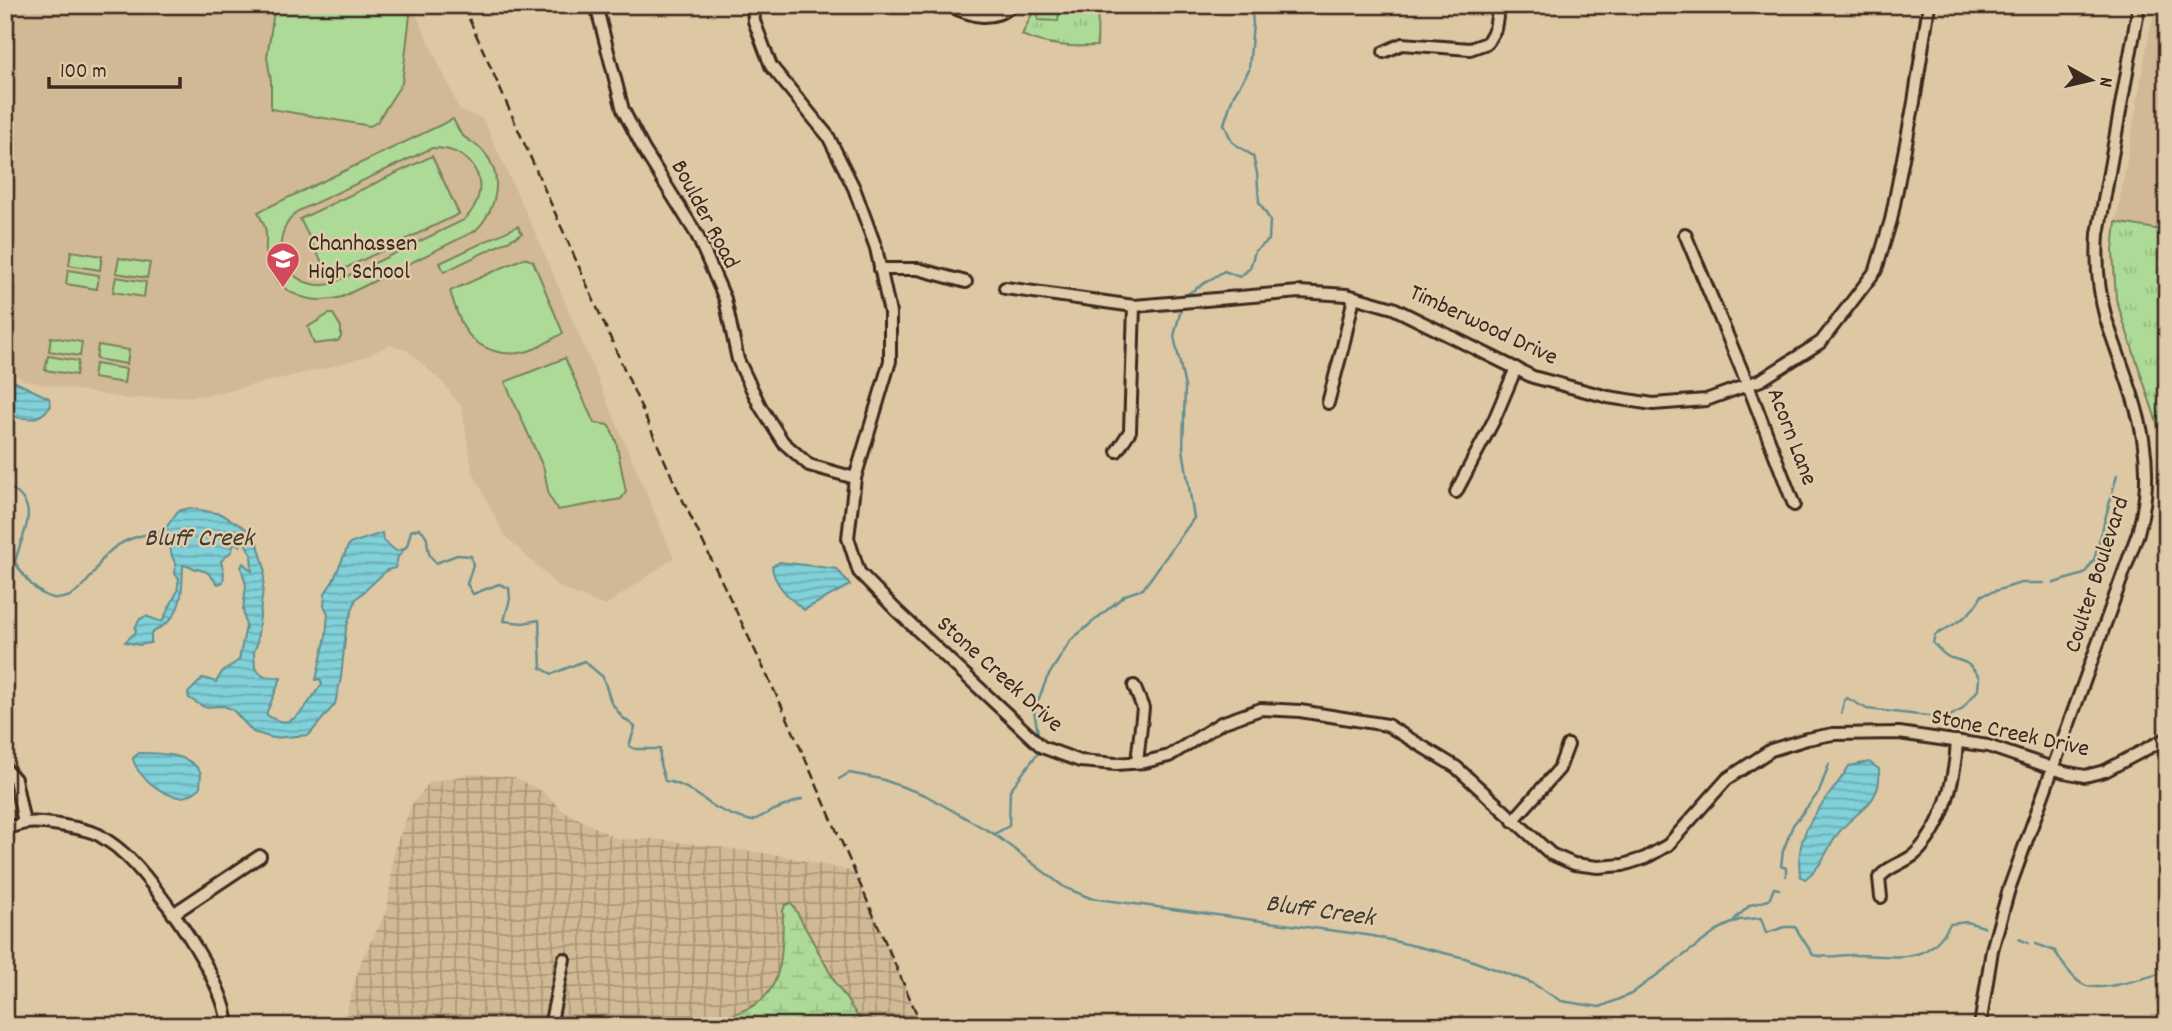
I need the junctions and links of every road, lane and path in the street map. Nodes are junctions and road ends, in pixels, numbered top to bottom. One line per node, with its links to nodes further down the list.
1 (596, 5): 19 (street, Boulder Road)
2 (752, 5): 10 (street, Stone Creek Drive)
3 (948, 5): 4 (street)
4 (1013, 5)
5 (1499, 5): 8 (street)
6 (1929, 5): 16 (street, Timberwood Drive)
7 (2139, 5): 28 (street, Coulter Boulevard)
8 (1384, 52)
9 (1685, 234): 16 (street, Acorn Lane)
10 (880, 270): 11 (street); 19 (street, Stone Creek Drive)
11 (966, 282)
12 (1005, 288): 14 (street, Timberwood Drive)
13 (1353, 297): 14 (street, Timberwood Drive); 15 (street, Timberwood Drive); 17 (street)
14 (1134, 306): 18 (street)
15 (1516, 368): 16 (street, Timberwood Drive); 20 (street)
16 (1748, 385): 21 (street, Acorn Lane)
17 (1328, 403)
18 (1117, 450)
19 (855, 478): 26 (street, Stone Creek Drive)
20 (1456, 492)
21 (1794, 505)
22 (1134, 686): 26 (street)
23 (2167, 738): 28 (street, Stone Creek Drive)
24 (1957, 741): 28 (street, Stone Creek Drive); 29 (street, Stone Creek Drive); 33 (street)
25 (1568, 745): 29 (street)
26 (1137, 762): 29 (street, Stone Creek Drive)
27 (5, 768): 30 (street)
28 (2052, 768): 38 (street, Coulter Boulevard)
29 (1513, 821)
30 (24, 824): 31 (street); 34 (street)
31 (5, 829)
32 (260, 856): 34 (street)
33 (1881, 897)
34 (173, 914): 36 (street)
35 (564, 959): 37 (street)
36 (227, 1026)
37 (550, 1026)
38 (1980, 1026)

